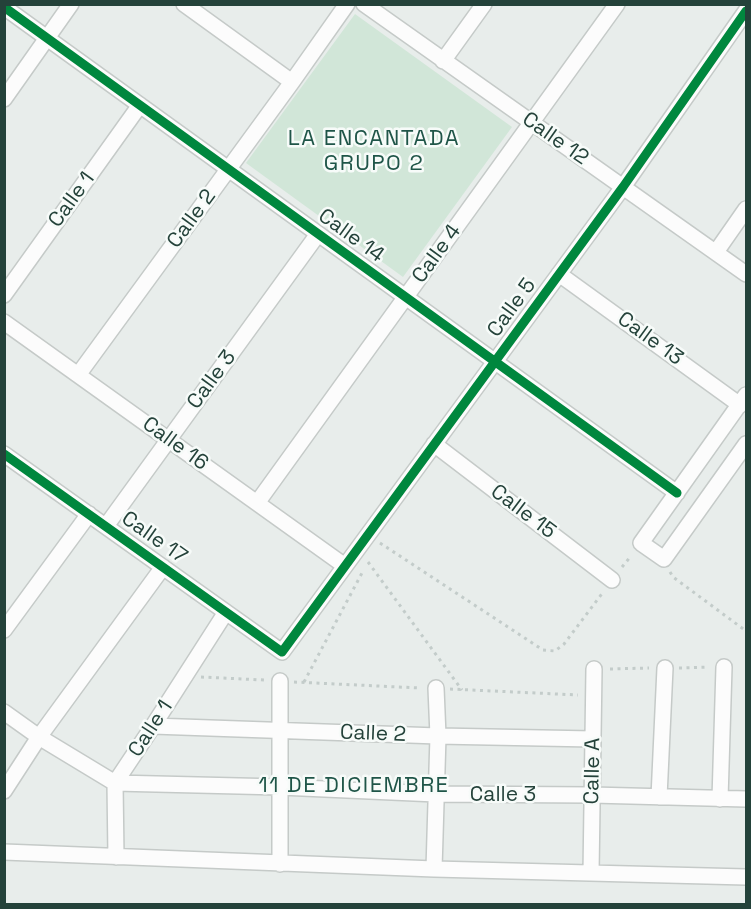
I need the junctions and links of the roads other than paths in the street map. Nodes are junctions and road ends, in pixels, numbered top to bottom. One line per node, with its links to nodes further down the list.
1 (70, 4): 9 (street)
2 (184, 4): 11 (street)
3 (347, 4): 11 (street, Calle 2)
4 (364, 4): 10 (street, Calle 12)
5 (484, 4): 10 (street)
6 (617, 4): 14 (street, Calle 4)
7 (4, 7): 9 (street, Calle 14)
8 (747, 11): 16 (street, Calle 5)
9 (47, 38): 12 (street); 13 (street, Calle 14)
10 (443, 61): 14 (street, Calle 12)
11 (292, 82): 15 (street, Calle 2)
12 (4, 99)
13 (140, 105): 15 (street, Calle 14); 22 (street, Calle 1)
14 (532, 123): 16 (street, Calle 12); 23 (street, Calle 4)
15 (228, 169): 18 (street, Calle 14); 26 (street, Calle 2)
16 (623, 187): 19 (street, Calle 12); 20 (street, Calle 5)
17 (747, 210): 19 (street)
18 (318, 234): 23 (street, Calle 14); 28 (street, Calle 3)
19 (716, 252): 21 (street, Calle 12)
20 (559, 274): 25 (street, Calle 5); 27 (street, Calle 13)
21 (747, 274)
22 (4, 295)
23 (406, 297): 25 (street, Calle 14); 33 (street, Calle 4)
24 (4, 322): 26 (street, Calle 16)
25 (495, 362): 29 (street, Calle 5); 32 (street, Calle 14)
26 (78, 375): 28 (street, Calle 16)
27 (743, 400): 32 (street)
28 (169, 440): 33 (street, Calle 16); 35 (street, Calle 3)
29 (434, 444): 36 (street, Calle 5); 38 (street, Calle 15)
30 (747, 444): 32 (street)
31 (7, 462): 34 (street, Calle 17)
32 (677, 493)
33 (257, 503): 36 (street, Calle 16)
34 (89, 514): 35 (street, Calle 17); 40 (street)
35 (106, 526): 37 (street, Calle 17)
36 (345, 566): 41 (street, Calle 5)
37 (163, 567): 39 (street, Calle 17); 51 (street)
38 (612, 580)
39 (226, 612): 41 (street, Calle 17); 48 (street, Calle 1)
40 (4, 630)
41 (282, 652)
42 (724, 667): 59 (street)
43 (665, 668): 58 (street)
44 (594, 669): 52 (street, Calle A)
45 (280, 681): 49 (street)
46 (436, 688): 50 (street)
47 (4, 711): 51 (street)
48 (153, 726): 49 (street, Calle 2); 53 (street, Calle 1)
49 (280, 730): 50 (street, Calle 2); 54 (street)
50 (438, 736): 52 (street, Calle 2); 56 (street)
51 (39, 737): 53 (street); 55 (street)
52 (593, 739): 57 (street, Calle A)
53 (115, 783): 54 (street, Calle 3); 62 (street)
54 (280, 787): 56 (street, Calle 3); 63 (street)
55 (4, 791)
56 (436, 794): 57 (street, Calle 3); 64 (street)
57 (592, 795): 58 (street, Calle 3); 65 (street, Calle A)
58 (659, 797): 59 (street, Calle 3)
59 (720, 799): 60 (street, Calle 3)
60 (747, 799)
61 (4, 852): 62 (street)
62 (117, 857): 63 (street)
63 (280, 864): 64 (street)
64 (434, 869): 65 (street)
65 (591, 873): 66 (street)
66 (747, 877)

